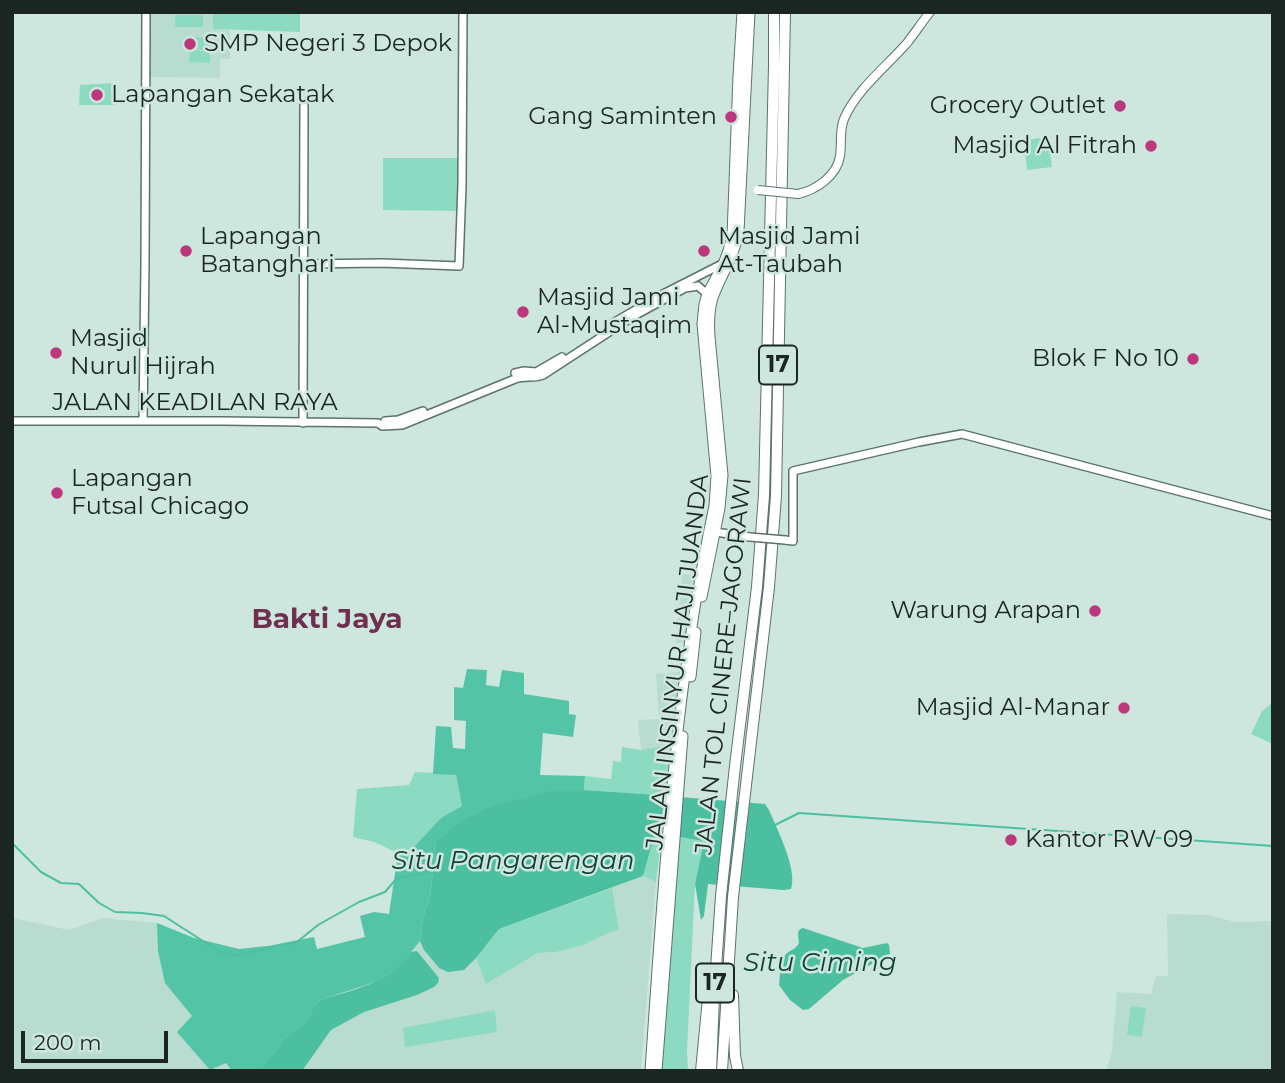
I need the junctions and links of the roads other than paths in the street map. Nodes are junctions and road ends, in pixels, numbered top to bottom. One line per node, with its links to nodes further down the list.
1 (146, 12): 16 (street)
2 (463, 12): 11 (street)
3 (742, 12): 8 (highway, JALAN INSINYUR HAJI JUANDA)
4 (750, 12): 8 (highway, JALAN INSINYUR HAJI JUANDA)
5 (774, 12): 21 (highway, JALAN TOL CINERE–JAGORAWI / 17)
6 (785, 12): 22 (highway, JALAN TOL CINERE–JAGORAWI / 17)
7 (930, 12): 10 (main road, bridge)
8 (742, 77): 10 (highway, JALAN INSINYUR HAJI JUANDA); 12 (highway, JALAN INSINYUR HAJI JUANDA)
9 (304, 106): 11 (street)
10 (741, 188): 19 (highway, JALAN INSINYUR HAJI JUANDA)
11 (303, 264): 17 (street)
12 (723, 264): 13 (street); 14 (highway, JALAN INSINYUR HAJI JUANDA)
13 (693, 282): 14 (street); 17 (street, JALAN KEADILAN RAYA)
14 (707, 294): 20 (highway, JALAN INSINYUR HAJI JUANDA)
15 (12, 421): 16 (street, JALAN KEADILAN RAYA)
16 (143, 421): 17 (street, JALAN KEADILAN RAYA)
17 (303, 423)
18 (1273, 516): 19 (street, bridge)
19 (715, 532): 20 (highway, JALAN INSINYUR HAJI JUANDA)
20 (675, 791): 23 (highway, JALAN INSINYUR HAJI JUANDA)
21 (719, 929): 26 (highway); 27 (highway, JALAN TOL CINERE–JAGORAWI / 17)
22 (731, 939): 28 (highway, JALAN TOL CINERE–JAGORAWI / 17); 29 (highway)
23 (659, 982): 24 (highway, JALAN INSINYUR HAJI JUANDA); 25 (highway, JALAN INSINYUR HAJI JUANDA)
24 (650, 1071)
25 (657, 1071)
26 (701, 1071)
27 (711, 1071)
28 (722, 1071)
29 (738, 1071)

